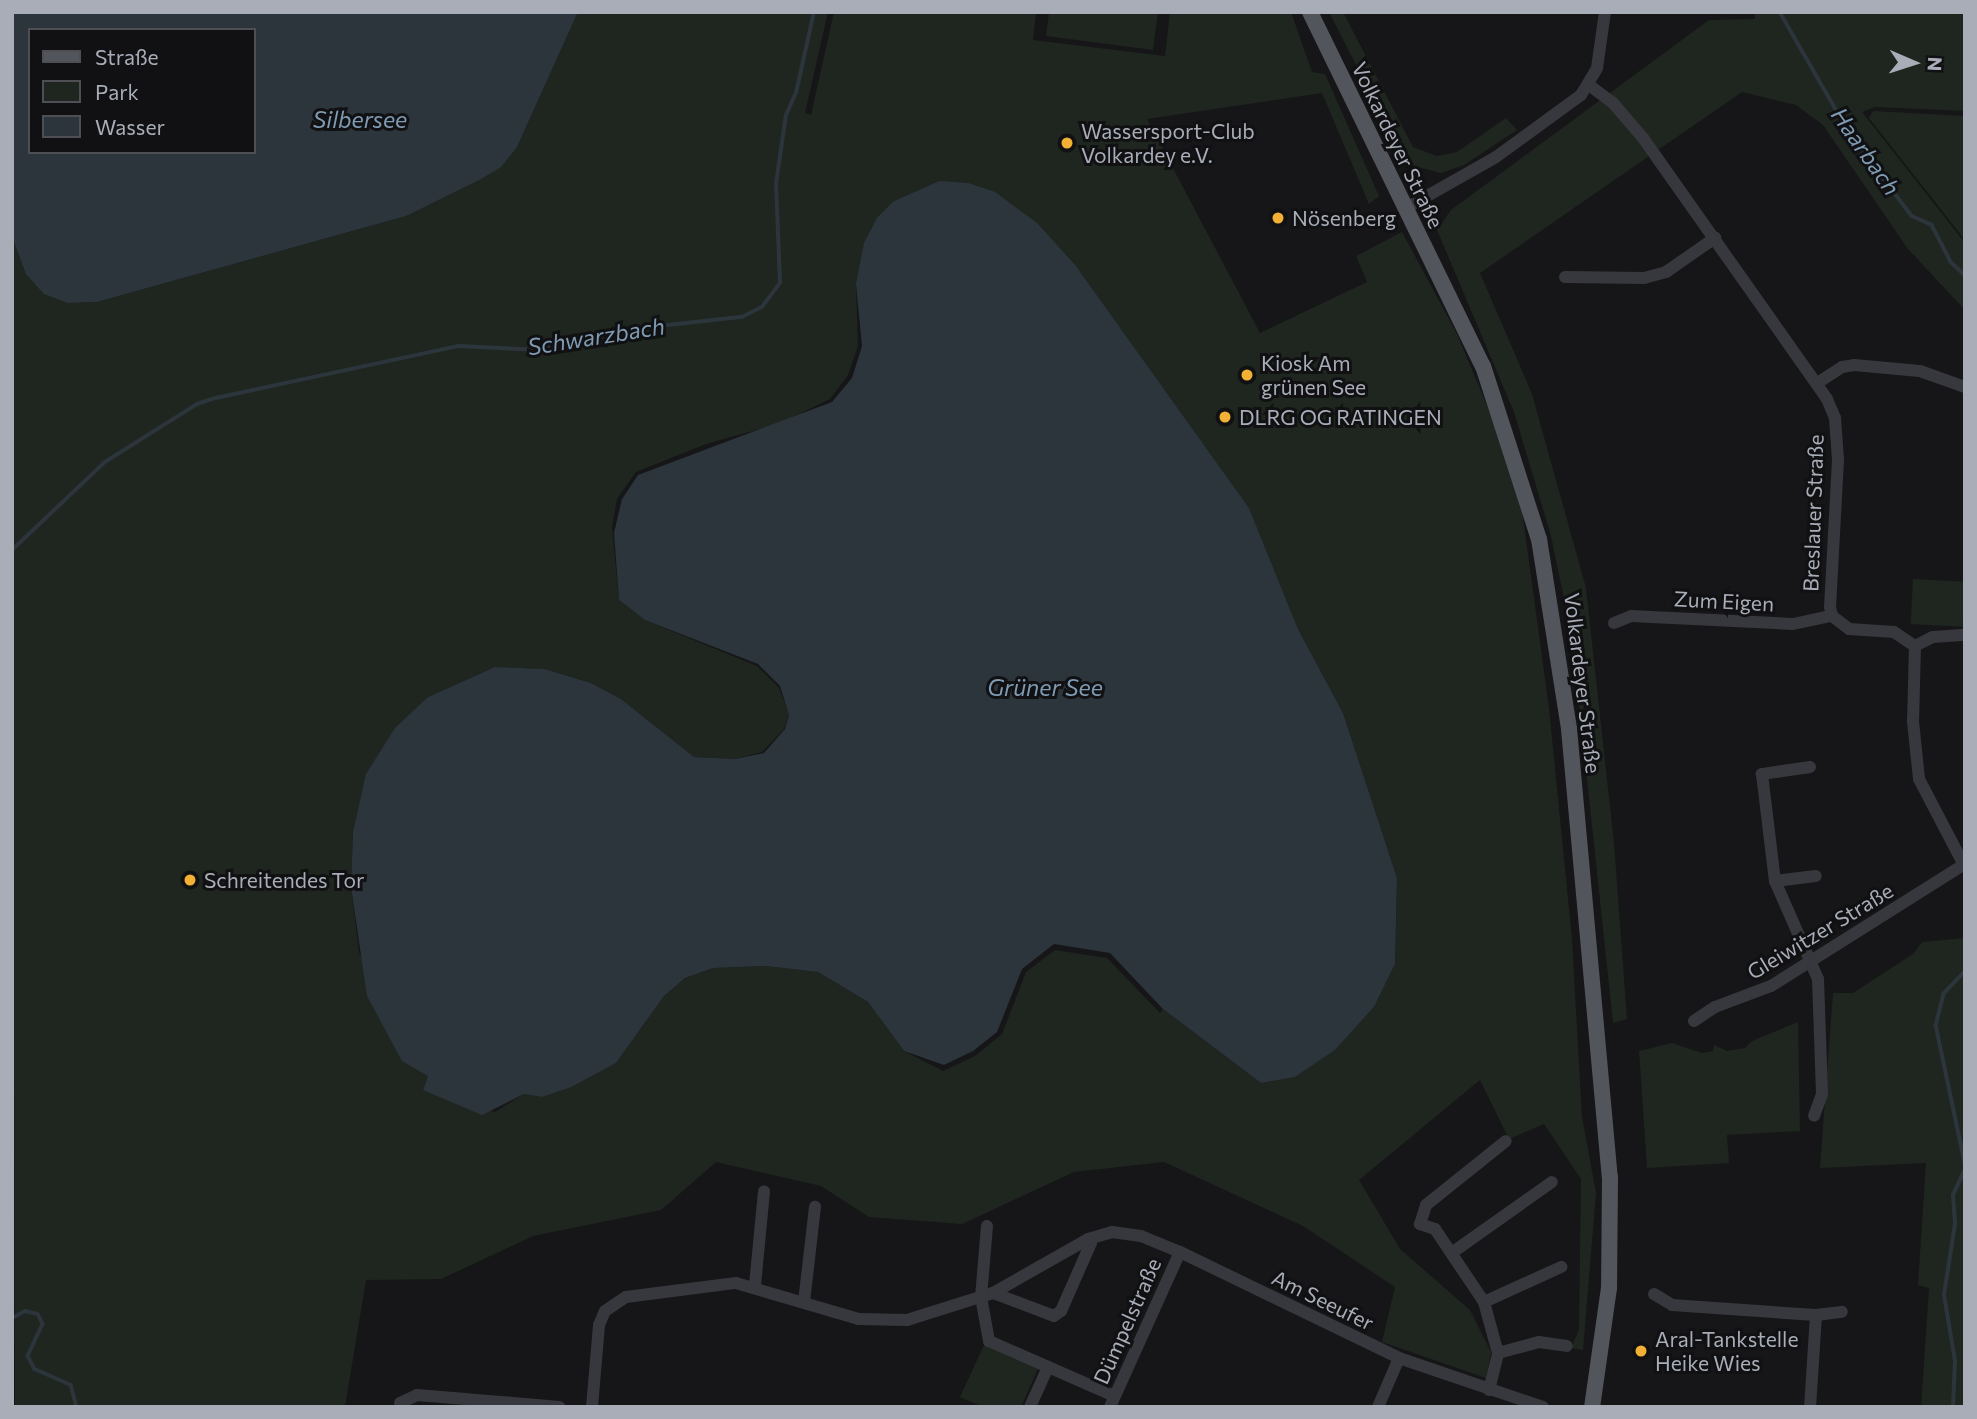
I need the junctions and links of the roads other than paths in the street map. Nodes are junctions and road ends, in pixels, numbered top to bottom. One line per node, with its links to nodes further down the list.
1 (1310, 12): 4 (main road, Volkardeyer Straße)
2 (1605, 12): 3 (street)
3 (1589, 85): 4 (street); 5 (street, Breslauer Straße)
4 (1406, 208): 48 (main road, Volkardeyer Straße)
5 (1715, 238): 6 (street); 7 (street, Breslauer Straße)
6 (1565, 277)
7 (1819, 382): 8 (street); 9 (street, Breslauer Straße)
8 (1965, 387)
9 (1832, 615): 10 (street, Zum Eigen); 12 (street, Breslauer Straße)
10 (1614, 623)
11 (1965, 635): 12 (street)
12 (1915, 646): 14 (street)
13 (1810, 768): 16 (street)
14 (1964, 866): 17 (street, Gleiwitzer Straße)
15 (1816, 876): 16 (street)
16 (1775, 881): 17 (street)
17 (1812, 961): 18 (street, Gleiwitzer Straße); 19 (street)
18 (1694, 1021)
19 (1814, 1116)
20 (1506, 1141): 27 (street)
21 (1552, 1182): 27 (street)
22 (764, 1191): 29 (street)
23 (815, 1207): 32 (street)
24 (987, 1226): 31 (street)
25 (1088, 1239): 26 (street, Am Seeufer); 31 (street, Am Seeufer); 31 (street)
26 (1180, 1252): 38 (street, Am Seeufer); 41 (street, Dümpelstraße)
27 (1453, 1252): 33 (street)
28 (1561, 1267): 33 (street)
29 (755, 1285): 32 (street, Am Seeufer); 44 (street, Am Seeufer)
30 (1654, 1294): 35 (street)
31 (987, 1295): 32 (street, Am Seeufer); 39 (street)
32 (804, 1302)
33 (1484, 1302): 37 (street)
34 (1842, 1312): 35 (street)
35 (1816, 1315): 49 (street)
36 (1567, 1346): 37 (street)
37 (1498, 1353): 40 (street)
38 (1399, 1358): 40 (street, Am Seeufer); 46 (street)
39 (1048, 1367): 41 (street); 45 (street)
40 (1489, 1390): 47 (street, Am Seeufer)
41 (1112, 1401)
42 (400, 1403): 43 (street)
43 (559, 1407)
44 (592, 1407)
45 (1030, 1407)
46 (1378, 1407)
47 (1543, 1407)
48 (1592, 1407)
49 (1810, 1407)

